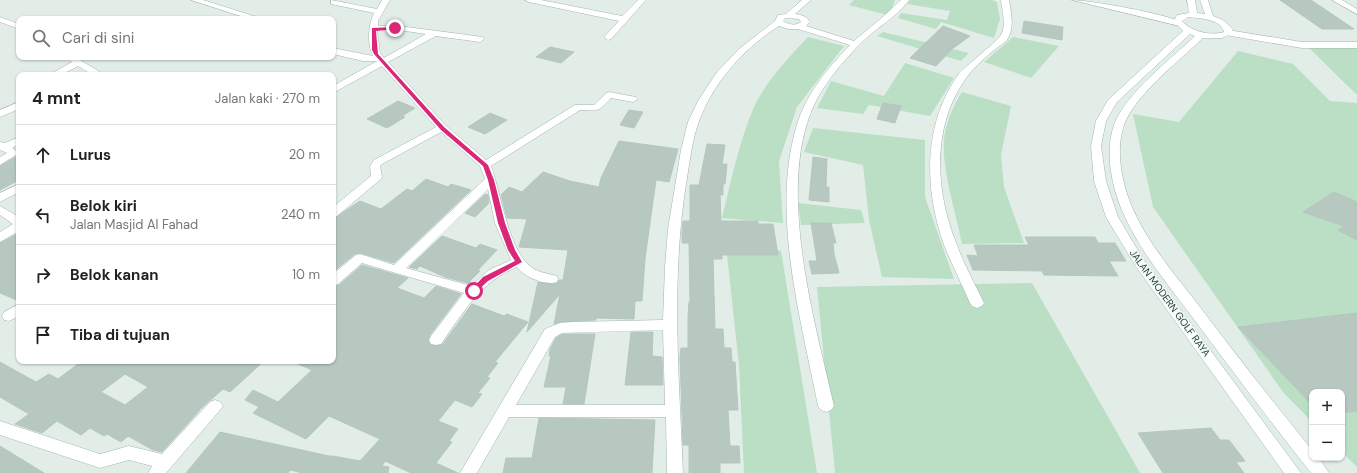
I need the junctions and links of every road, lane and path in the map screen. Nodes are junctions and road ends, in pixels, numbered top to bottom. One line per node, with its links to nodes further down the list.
1 (194, 0): 17 (street)
2 (386, 0): 15 (street)
3 (530, 0): 24 (street)
4 (642, 0): 24 (street)
5 (807, 0): 18 (street)
6 (905, 0): 35 (street)
7 (999, 0): 8 (street)
8 (1006, 0): 65 (street)
9 (1076, 0): 27 (street)
10 (1102, 0): 27 (street)
11 (1191, 0): 19 (street)
12 (1204, 0): 22 (street)
13 (1336, 0): 16 (street)
14 (334, 2): 15 (street)
15 (379, 12): 29 (street)
16 (1357, 12)
17 (240, 13): 20 (street); 21 (street)
18 (789, 15): 25 (street); 26 (street)
19 (1193, 15): 22 (street); 27 (street)
20 (234, 16)
21 (250, 16)
22 (1210, 18): 31 (street)
23 (0, 19): 28 (street)
24 (623, 19): 33 (street)
25 (779, 22): 26 (street); 66 (street)
26 (803, 24): 35 (street)
27 (1183, 24): 32 (street); 76 (street, JALAN MODERN GOLF RAYA)
28 (16, 26)
29 (374, 29): 30 (street); 39 (street)
30 (436, 32): 34 (street); 39 (street)
31 (1228, 32): 32 (street); 36 (street)
32 (1202, 34): 77 (street, JALAN MODERN GOLF RAYA)
33 (608, 37)
34 (480, 39)
35 (859, 41): 69 (street)
36 (1357, 45)
37 (336, 52): 39 (street)
38 (74, 60): 40 (street)
39 (381, 60): 43 (street); 47 (street)
40 (78, 63): 41 (street); 42 (street)
41 (60, 72)
42 (94, 72)
43 (336, 88)
44 (633, 99): 51 (street)
45 (16, 106): 46 (street)
46 (0, 114)
47 (442, 128): 51 (street); 56 (street)
48 (16, 141): 49 (street)
49 (2, 146): 50 (street)
50 (0, 162)
51 (485, 165): 52 (street)
52 (491, 180): 60 (street); 61 (street)
53 (16, 189): 54 (street)
54 (0, 198)
55 (0, 210): 57 (street)
56 (336, 211)
57 (16, 221)
58 (16, 225): 59 (street)
59 (0, 238)
60 (519, 262): 63 (street); 64 (street)
61 (396, 270): 62 (street); 64 (street)
62 (336, 278)
63 (552, 279)
64 (474, 291): 67 (street)
65 (977, 303)
66 (670, 325): 70 (street); 71 (street)
67 (436, 340)
68 (215, 406): 73 (street)
69 (826, 406)
70 (504, 411): 71 (street); 74 (street)
71 (674, 412): 75 (street)
72 (0, 428): 73 (street)
73 (161, 468)
74 (468, 473)
75 (675, 473)
76 (1293, 473)
77 (1321, 473)

